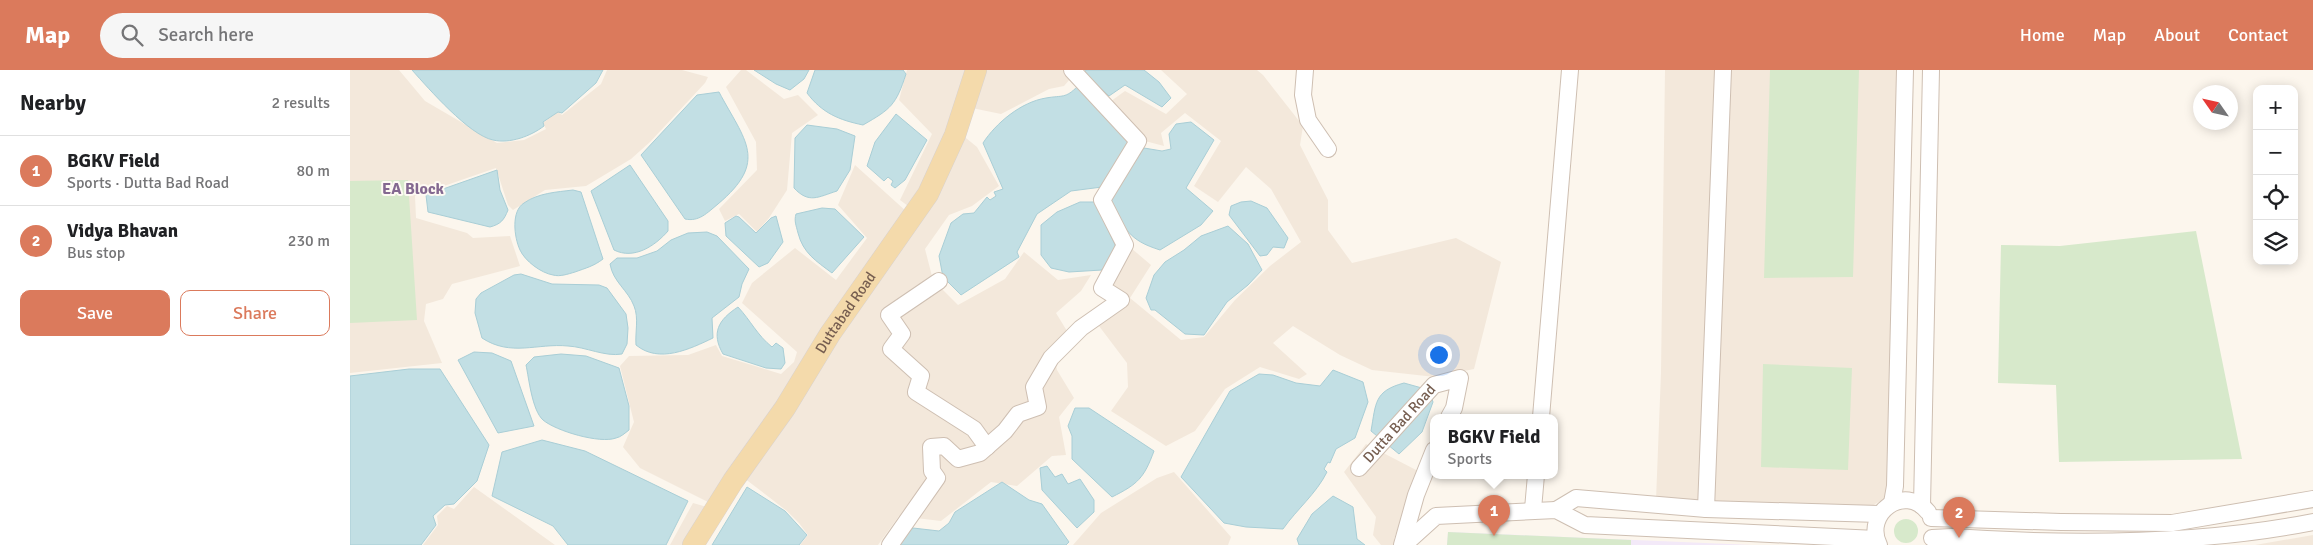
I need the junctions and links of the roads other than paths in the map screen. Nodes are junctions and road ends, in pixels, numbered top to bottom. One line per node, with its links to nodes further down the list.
1 (976, 70): 32 (main road, Duttabad Road)
2 (1072, 70): 16 (street)
3 (1305, 70): 8 (street)
4 (1570, 70): 13 (street)
5 (1724, 70): 23 (street)
6 (1905, 70): 9 (street)
7 (1931, 70): 10 (street)
8 (1328, 148)
9 (1902, 206): 10 (street); 15 (street)
10 (1928, 206): 14 (street)
11 (939, 281): 16 (street)
12 (1451, 414): 18 (street, Dutta Bad Road)
13 (1541, 414)
14 (1922, 436): 15 (street); 25 (street)
15 (1896, 437): 21 (street)
16 (987, 447): 33 (street)
17 (1430, 460): 34 (street)
18 (1360, 468)
19 (1536, 479): 22 (street)
20 (2313, 499): 27 (street)
21 (1892, 503): 25 (street); 26 (street)
22 (1533, 509): 24 (street); 34 (street)
23 (1706, 509): 24 (street); 26 (street)
24 (1556, 510): 30 (street)
25 (1926, 512): 27 (street); 31 (street)
26 (1879, 514): 30 (street)
27 (2218, 516): 29 (street)
28 (2313, 522): 29 (street)
29 (2220, 536): 31 (street)
30 (1877, 542)
31 (1931, 542)
32 (693, 545)
33 (890, 545)
34 (1403, 545)

